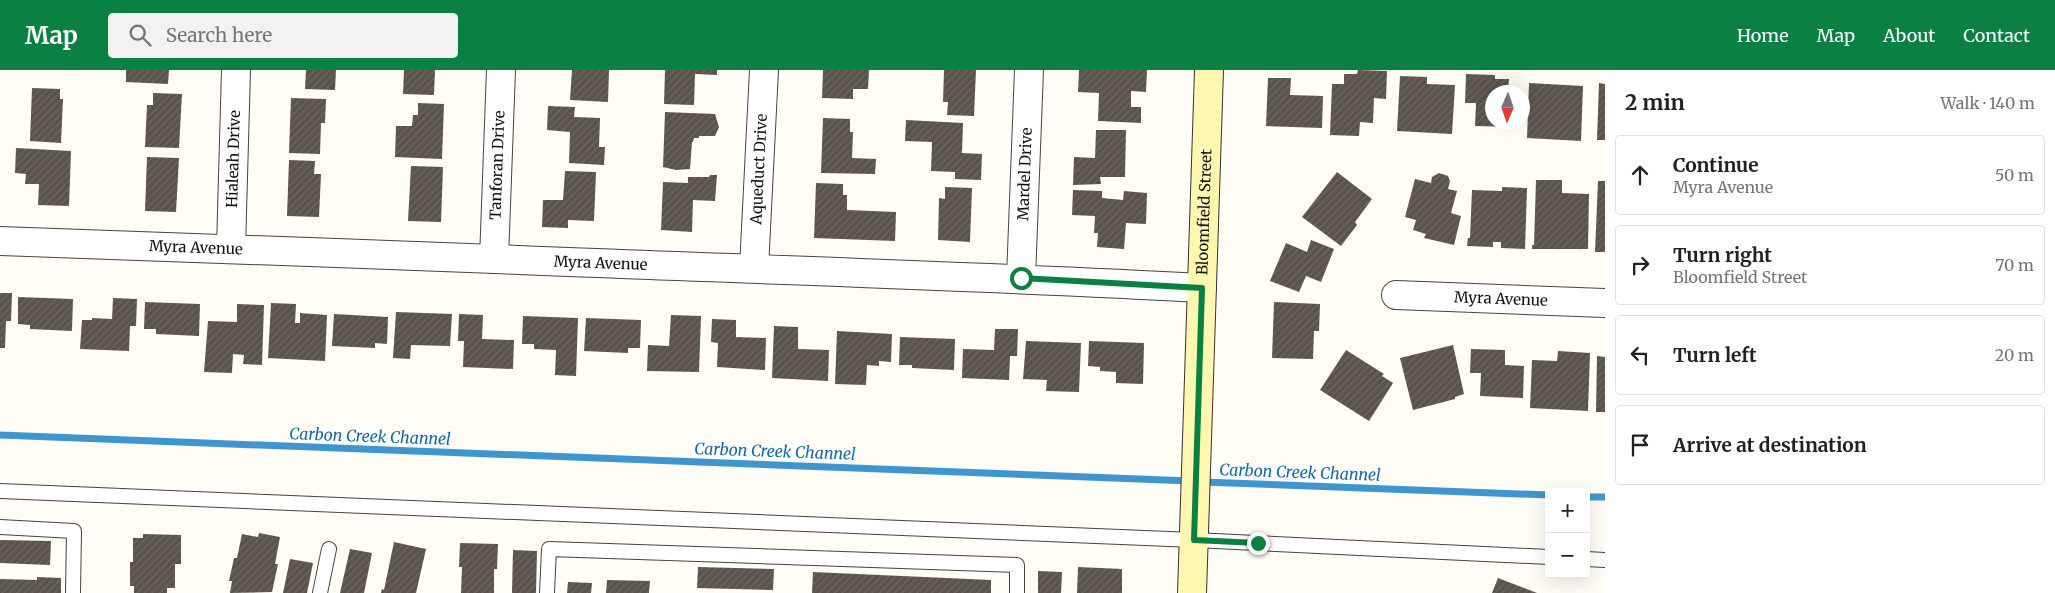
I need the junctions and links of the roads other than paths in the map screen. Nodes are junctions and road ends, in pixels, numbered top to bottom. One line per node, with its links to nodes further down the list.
1 (236, 70): 7 (street, Hialeah Drive)
2 (501, 70): 8 (street, Tanforan Drive)
3 (764, 70): 9 (street, Aqueduct Drive)
4 (1029, 70): 10 (street, Mardel Drive)
5 (1209, 70): 11 (street, Bloomfield Street)
6 (0, 241): 7 (street, Myra Avenue)
7 (230, 248): 8 (street, Myra Avenue)
8 (494, 259): 9 (street, Myra Avenue)
9 (754, 268): 10 (street, Myra Avenue)
10 (1021, 278): 11 (street, Myra Avenue)
11 (1202, 288): 16 (street, Bloomfield Street)
12 (1396, 296): 13 (street, Myra Avenue)
13 (1605, 303)
14 (0, 491): 16 (lane)
15 (0, 527): 21 (lane)
16 (1194, 540): 18 (lane); 25 (street, Bloomfield Street)
17 (329, 549): 22 (lane)
18 (1545, 557)
19 (1590, 559): 20 (lane)
20 (1605, 560)
21 (73, 593)
22 (320, 593)
23 (547, 593): 24 (lane)
24 (1017, 593)
25 (1192, 593)

